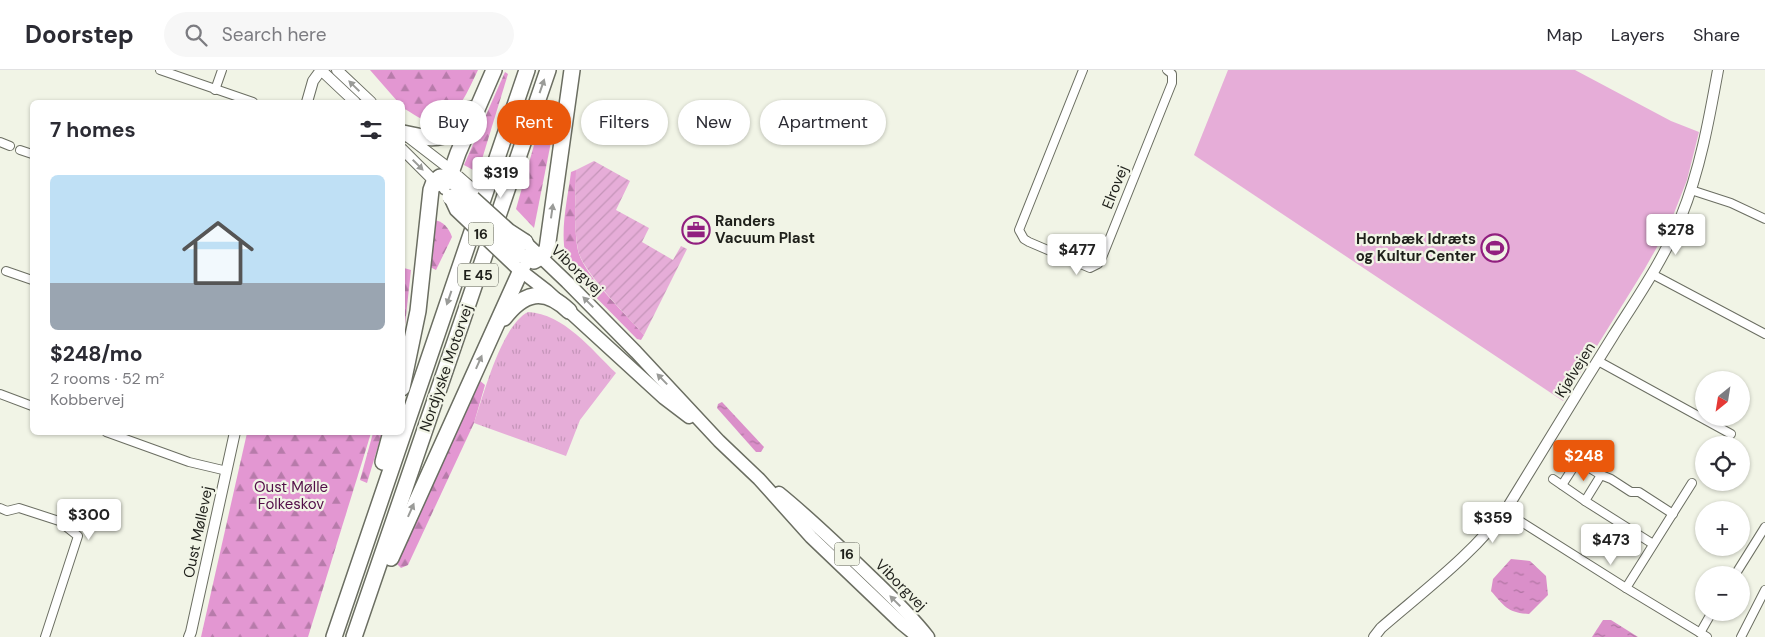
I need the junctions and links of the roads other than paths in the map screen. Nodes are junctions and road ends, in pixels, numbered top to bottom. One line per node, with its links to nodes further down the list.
1 (160, 70): 12 (street)
2 (222, 70): 12 (street)
3 (321, 70): 14 (street); 15 (street)
4 (337, 70): 16 (street, one-way to 4)
5 (492, 70): 17 (highway); 24 (highway)
6 (527, 70): 39 (highway, Nordjyske Motorvej / E 45, one-way to 39)
7 (548, 70): 69 (highway, Nordjyske Motorvej / E 45, one-way to 7)
8 (572, 70): 27 (highway, one-way to 8)
9 (1083, 70): 10 (street, Elrovej)
10 (1167, 70)
11 (1718, 70): 25 (street, Kjølvejen)
12 (216, 90): 13 (street)
13 (247, 100)
14 (308, 100)
15 (353, 100)
16 (369, 100)
17 (405, 134)
18 (405, 135): 24 (street, Viborgvej)
19 (0, 142): 20 (street)
20 (10, 146)
21 (20, 150): 23 (street)
22 (405, 151): 24 (street, Viborgvej, one-way to 24)
23 (30, 153)
24 (449, 183): 28 (highway, bridge); 28 (main road, Viborgvej / 16, bridge); 36 (highway)
25 (1691, 190): 26 (street); 30 (street, Kjølvejen)
26 (1765, 220)
27 (541, 257): 28 (highway); 45 (main road, Viborgvej / 16, one-way to 27)
28 (522, 259): 32 (main road, Viborgvej / 16); 34 (highway)
29 (6, 271): 31 (street)
30 (1652, 274): 33 (street); 35 (street, Kjølvejen)
31 (30, 279)
32 (569, 311): 34 (highway); 45 (main road, Viborgvej / 16)
33 (1765, 334)
34 (490, 338): 70 (highway, one-way to 34)
35 (1598, 361): 40 (street); 56 (street, Kjølvejen)
36 (405, 374)
37 (0, 394): 38 (street)
38 (30, 405)
39 (405, 428)
40 (1731, 434)
41 (114, 435): 48 (street)
42 (234, 435): 48 (street, Oust Møllevej)
43 (391, 435): 67 (highway)
44 (403, 435): 68 (highway, Nordjyske Motorvej / E 45, one-way to 68)
45 (719, 440): 50 (main road, Viborgvej / 16)
46 (1567, 454): 47 (street)
47 (1578, 460): 49 (street); 53 (street)
48 (227, 471): 66 (street, Oust Møllevej)
49 (1601, 475): 54 (street); 57 (street)
50 (759, 479): 71 (main road, Viborgvej / 16); 72 (main road, Viborgvej / 16, one-way to 50)
51 (1553, 479): 53 (street)
52 (1692, 483): 57 (street)
53 (1562, 485): 54 (street)
54 (1585, 501): 59 (street)
55 (0, 508): 65 (street)
56 (1504, 512): 61 (street); 73 (street, Kjølvejen)
57 (1673, 514): 59 (street)
58 (1765, 527): 60 (street)
59 (1654, 544): 61 (street)
60 (1741, 566)
61 (1626, 588): 64 (street)
62 (1765, 590): 74 (street)
63 (1709, 621): 64 (street)
64 (1704, 635)
65 (45, 637)
66 (189, 637)
67 (326, 637)
68 (334, 637)
69 (354, 637)
70 (363, 637)
71 (918, 637)
72 (928, 637)
73 (1374, 637)
74 (1741, 637)

